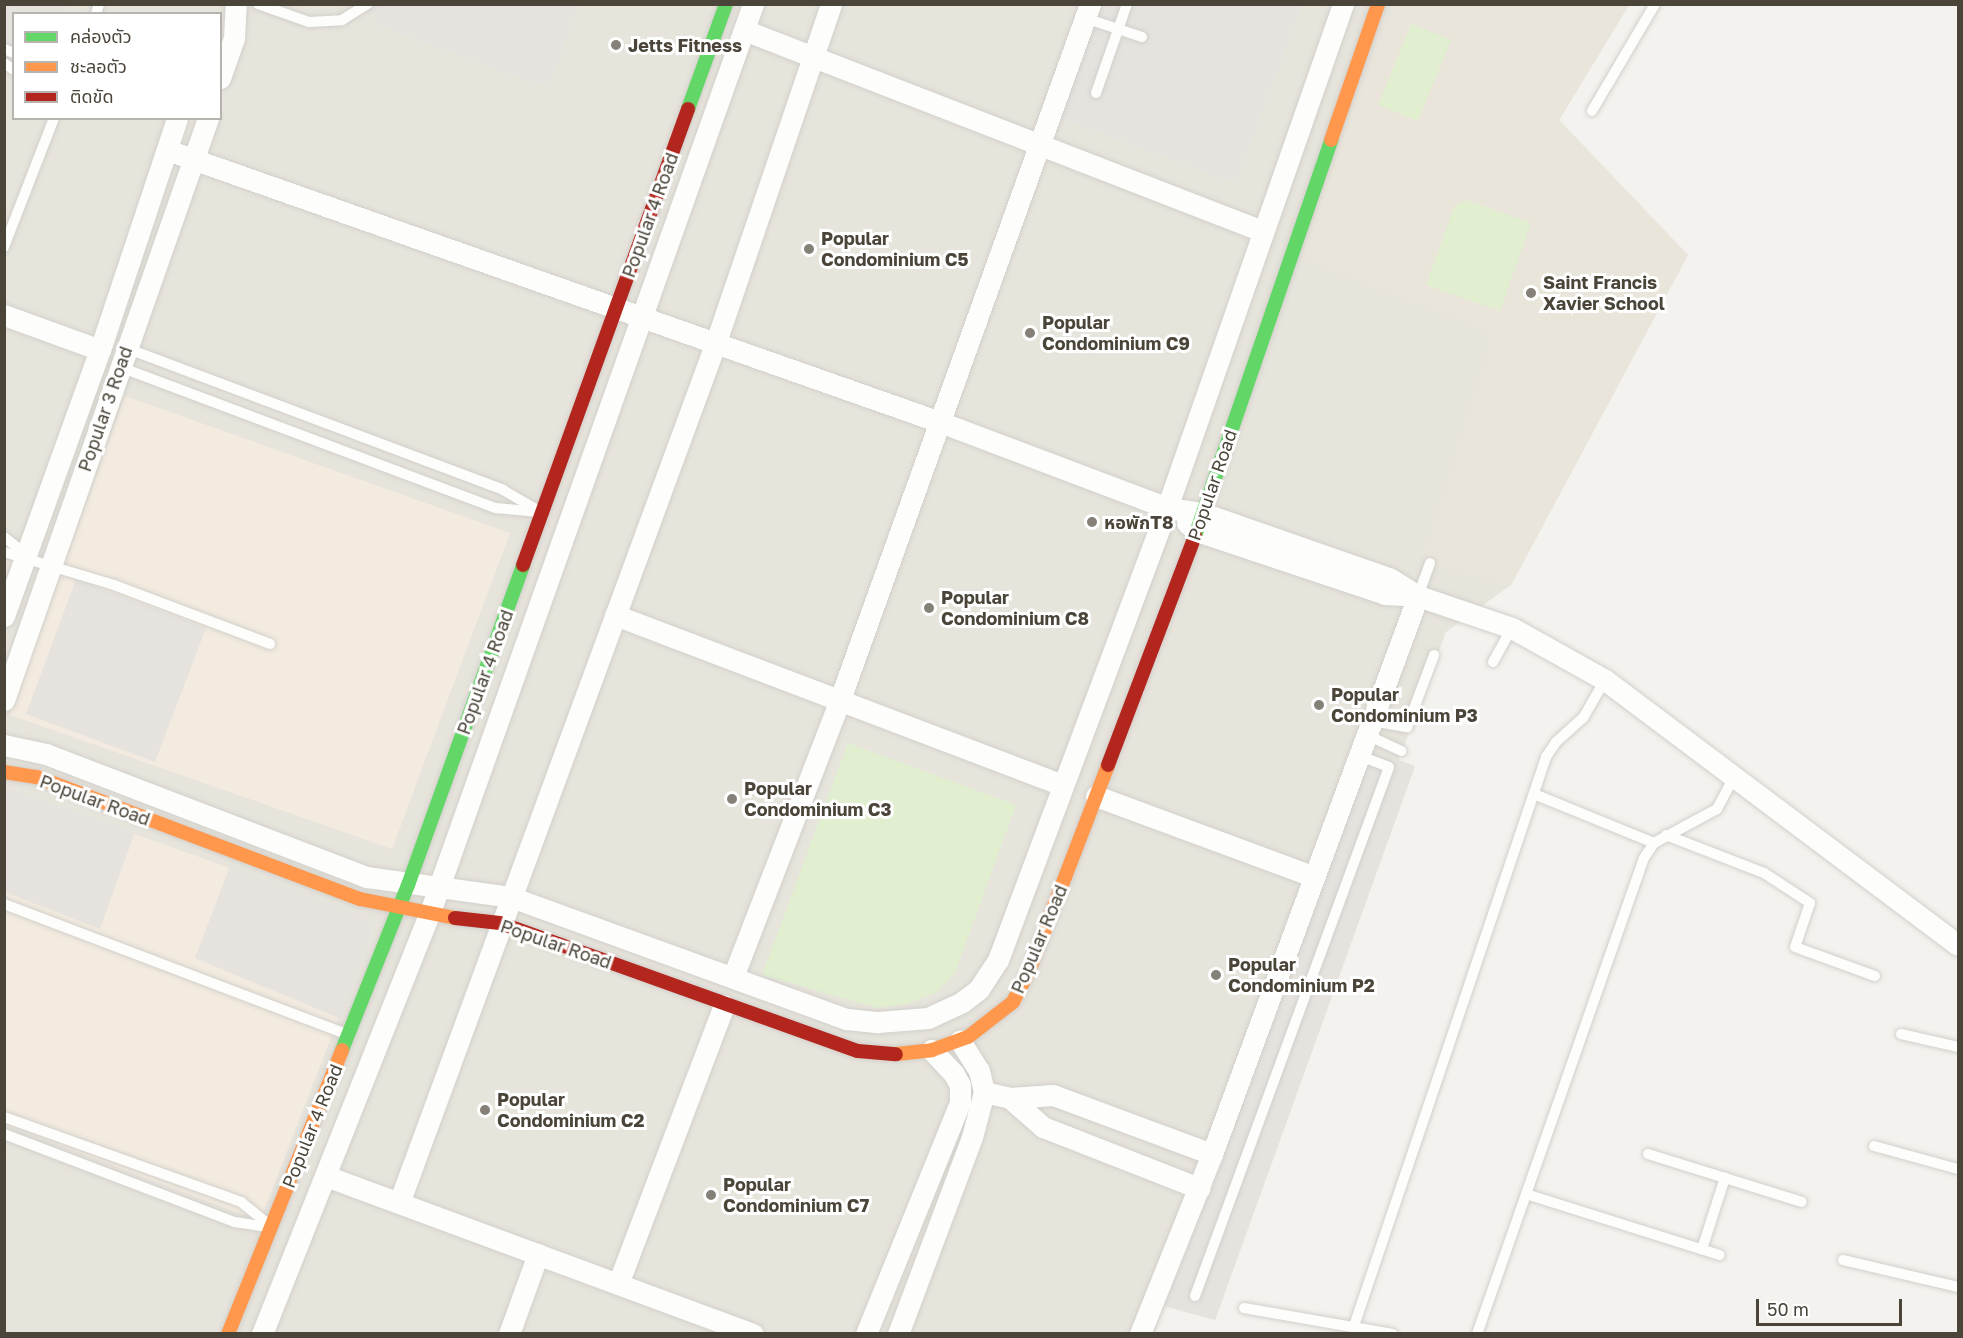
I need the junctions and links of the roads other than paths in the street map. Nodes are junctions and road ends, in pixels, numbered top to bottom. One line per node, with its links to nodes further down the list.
1 (236, 4): 16 (street)
2 (258, 4): 3 (lane)
3 (368, 4)
4 (726, 4): 27 (street, Popular 4 Road)
5 (753, 4): 13 (street, Popular 4 Road)
6 (831, 4): 15 (street)
7 (1127, 4): 12 (lane)
8 (1343, 4): 25 (street, Popular Road)
9 (1378, 4): 37 (street, Popular Road)
10 (1655, 4): 18 (lane)
11 (1088, 11): 12 (lane); 22 (street)
12 (1118, 29): 14 (lane); 17 (lane)
13 (744, 30): 15 (street); 29 (street, Popular 4 Road)
14 (1142, 37)
15 (813, 56): 22 (street); 30 (street)
16 (222, 72)
17 (1096, 93)
18 (1592, 111)
19 (53, 120): 26 (lane)
20 (176, 120): 23 (street, Popular 3 Road)
21 (207, 120): 24 (street, Popular 3 Road)
22 (1037, 145): 25 (street); 33 (street)
23 (167, 150): 24 (street); 31 (street, Popular 3 Road)
24 (195, 160): 27 (street); 32 (street, Popular 3 Road)
25 (1262, 231): 34 (street, Popular Road)
26 (4, 247)
27 (616, 309): 29 (street); 35 (street, Popular 4 Road)
28 (4, 315): 31 (street)
29 (641, 317): 30 (street); 36 (street, Popular 4 Road)
30 (716, 342): 33 (street); 44 (street)
31 (100, 350): 40 (street, Popular 3 Road)
32 (123, 358): 35 (lane); 35 (lane); 42 (street, Popular 3 Road)
33 (940, 422): 34 (street); 52 (street)
34 (1167, 508): 37 (street); 59 (street, Popular Road)
35 (542, 513): 36 (street); 65 (street, Popular 4 Road)
36 (568, 522): 66 (street, Popular 4 Road)
37 (1199, 522): 43 (street); 61 (street, Popular Road)
38 (4, 537): 40 (lane)
39 (4, 552): 40 (lane)
40 (28, 556): 42 (lane); 45 (street, Popular 3 Road)
41 (1430, 563): 43 (lane)
42 (51, 564): 47 (lane); 51 (street, Popular 3 Road)
43 (1418, 596): 46 (street); 53 (street)
44 (615, 615): 52 (street); 67 (street)
45 (4, 616)
46 (1512, 628): 49 (lane); 50 (street)
47 (270, 644)
48 (1434, 655): 53 (lane)
49 (1493, 662)
50 (1605, 680): 58 (street); 60 (lane)
51 (4, 700)
52 (839, 702): 59 (street); 74 (street)
53 (1370, 728): 55 (lane); 56 (street)
54 (4, 745): 65 (street, Popular Road)
55 (1402, 751)
56 (1360, 756): 64 (street); 103 (lane)
57 (4, 772): 69 (street, Popular Road)
58 (1734, 777): 62 (lane); 72 (street)
59 (1063, 785): 74 (street, Popular Road)
60 (1534, 794): 63 (lane); 105 (lane)
61 (1096, 796): 64 (street); 78 (street, Popular Road)
62 (1666, 835): 63 (lane); 73 (lane)
63 (1653, 843): 92 (lane)
64 (1315, 877): 86 (street)
65 (408, 885): 66 (street, Popular Road); 69 (street, Popular 4 Road)
66 (436, 889): 67 (street, Popular Road); 70 (street, Popular 4 Road)
67 (511, 897): 71 (street); 74 (street, Popular Road)
68 (4, 904): 77 (lane)
69 (399, 909): 70 (street, Popular Road); 77 (street, Popular 4 Road)
70 (429, 915): 71 (street, Popular Road); 89 (street, Popular 4 Road)
71 (501, 923): 75 (street, Popular Road); 94 (street)
72 (1959, 945)
73 (1875, 976)
74 (733, 977)
75 (724, 1005): 80 (street, Popular Road); 101 (street)
76 (1901, 1034): 79 (lane)
77 (349, 1035): 95 (street, Popular 4 Road)
78 (960, 1040): 80 (street, Popular Road); 81 (street)
79 (1959, 1047)
80 (932, 1050): 110 (street)
81 (984, 1092): 82 (street); 111 (street)
82 (1010, 1098): 86 (street); 91 (street)
83 (4, 1117): 95 (lane)
84 (4, 1134): 95 (lane)
85 (1874, 1146): 88 (lane)
86 (1212, 1154): 91 (street)
87 (1648, 1154): 90 (lane)
88 (1959, 1169)
89 (326, 1176): 94 (street); 96 (street, Popular 4 Road)
90 (1725, 1178): 93 (lane); 97 (lane)
91 (1199, 1188): 112 (street)
92 (1526, 1194): 97 (lane); 114 (lane)
93 (1802, 1202)
94 (399, 1203): 98 (street)
95 (272, 1227): 96 (street); 106 (street, Popular 4 Road)
96 (299, 1237): 107 (street, Popular 4 Road)
97 (1702, 1249): 99 (lane)
98 (538, 1254): 101 (street); 108 (street)
99 (1720, 1255)
100 (1843, 1260): 102 (lane)
101 (618, 1284): 109 (street)
102 (1959, 1287)
103 (1195, 1296)
104 (1245, 1308): 105 (lane)
105 (1354, 1326): 113 (lane)
106 (228, 1334)
107 (262, 1334)
108 (509, 1334)
109 (753, 1334)
110 (866, 1334)
111 (898, 1334)
112 (1140, 1334)
113 (1393, 1334)
114 (1477, 1334)

